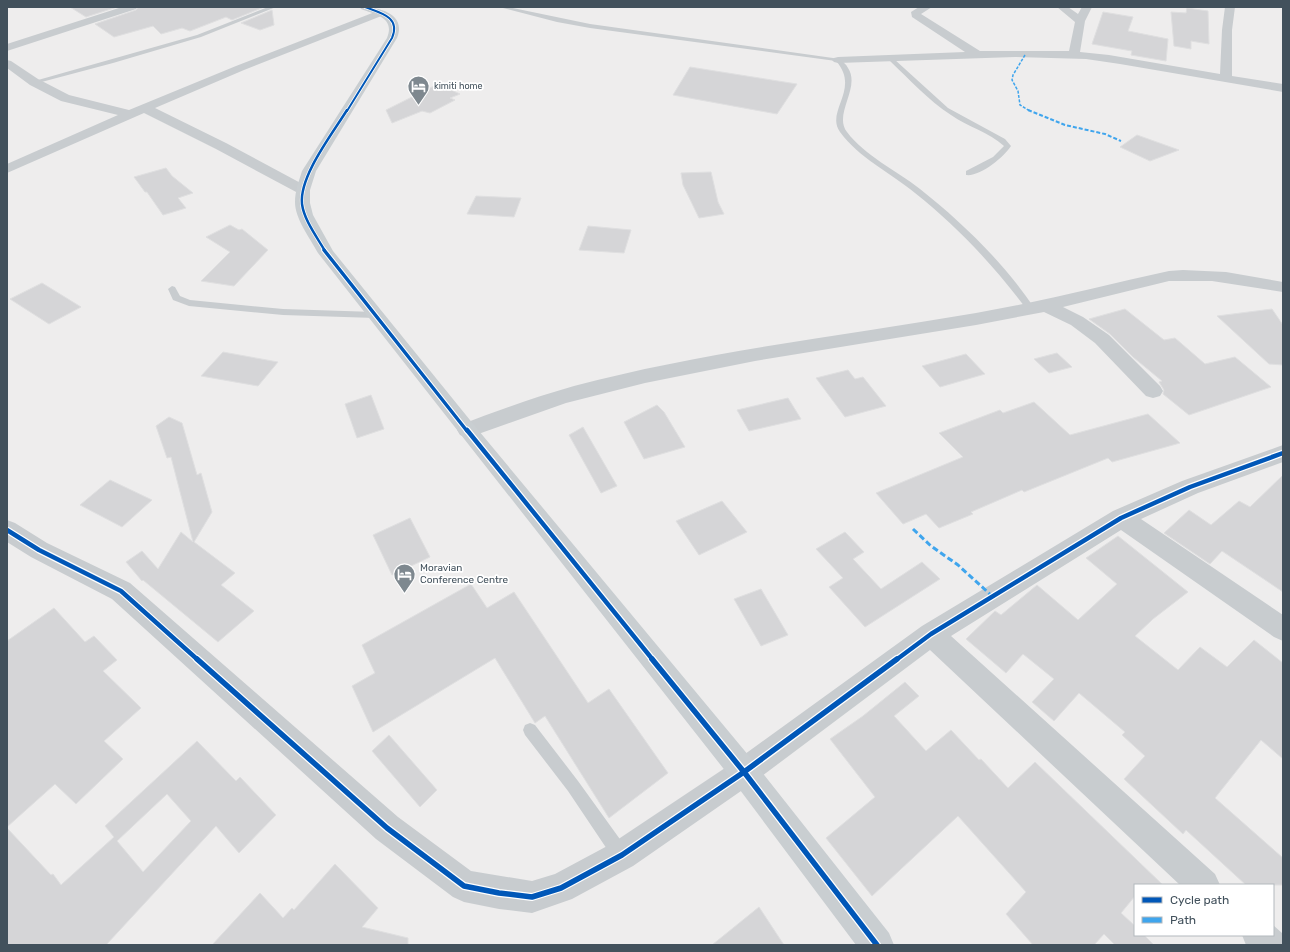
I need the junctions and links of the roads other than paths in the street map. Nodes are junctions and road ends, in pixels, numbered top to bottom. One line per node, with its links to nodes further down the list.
1 (132, 7): 11 (street)
2 (273, 7): 19 (lane)
3 (502, 7): 15 (lane)
4 (927, 7): 13 (street)
5 (1062, 7): 9 (street)
6 (1087, 7): 9 (street)
7 (1230, 7): 18 (street)
8 (372, 10): 21 (street); 25 (street)
9 (1080, 21): 14 (street)
10 (7, 39): 11 (street)
11 (22, 43): 12 (street)
12 (7, 48)
13 (978, 55): 14 (street); 16 (street)
14 (1074, 55): 18 (street)
15 (838, 60): 16 (street); 28 (lane)
16 (892, 60): 24 (lane)
17 (7, 63): 19 (street)
18 (1226, 77): 20 (street)
19 (34, 82): 22 (street)
20 (1283, 88)
21 (144, 108): 22 (street); 25 (street)
22 (130, 114): 23 (street)
23 (7, 169)
24 (969, 173)
25 (303, 190): 29 (street)
26 (1283, 287): 28 (street)
27 (172, 289): 29 (lane)
28 (1039, 307): 30 (street); 31 (street)
29 (376, 315): 31 (street)
30 (1153, 391)
31 (467, 430): 38 (street)
32 (1283, 453): 33 (street)
33 (1121, 518): 35 (street); 36 (street)
34 (7, 530): 39 (street)
35 (1283, 629)
36 (930, 634): 38 (street); 40 (street)
37 (530, 730): 39 (lane)
38 (744, 772): 39 (street); 42 (street)
39 (622, 855)
40 (1203, 884)
41 (1260, 936): 43 (street)
42 (877, 945)
43 (1270, 945)

